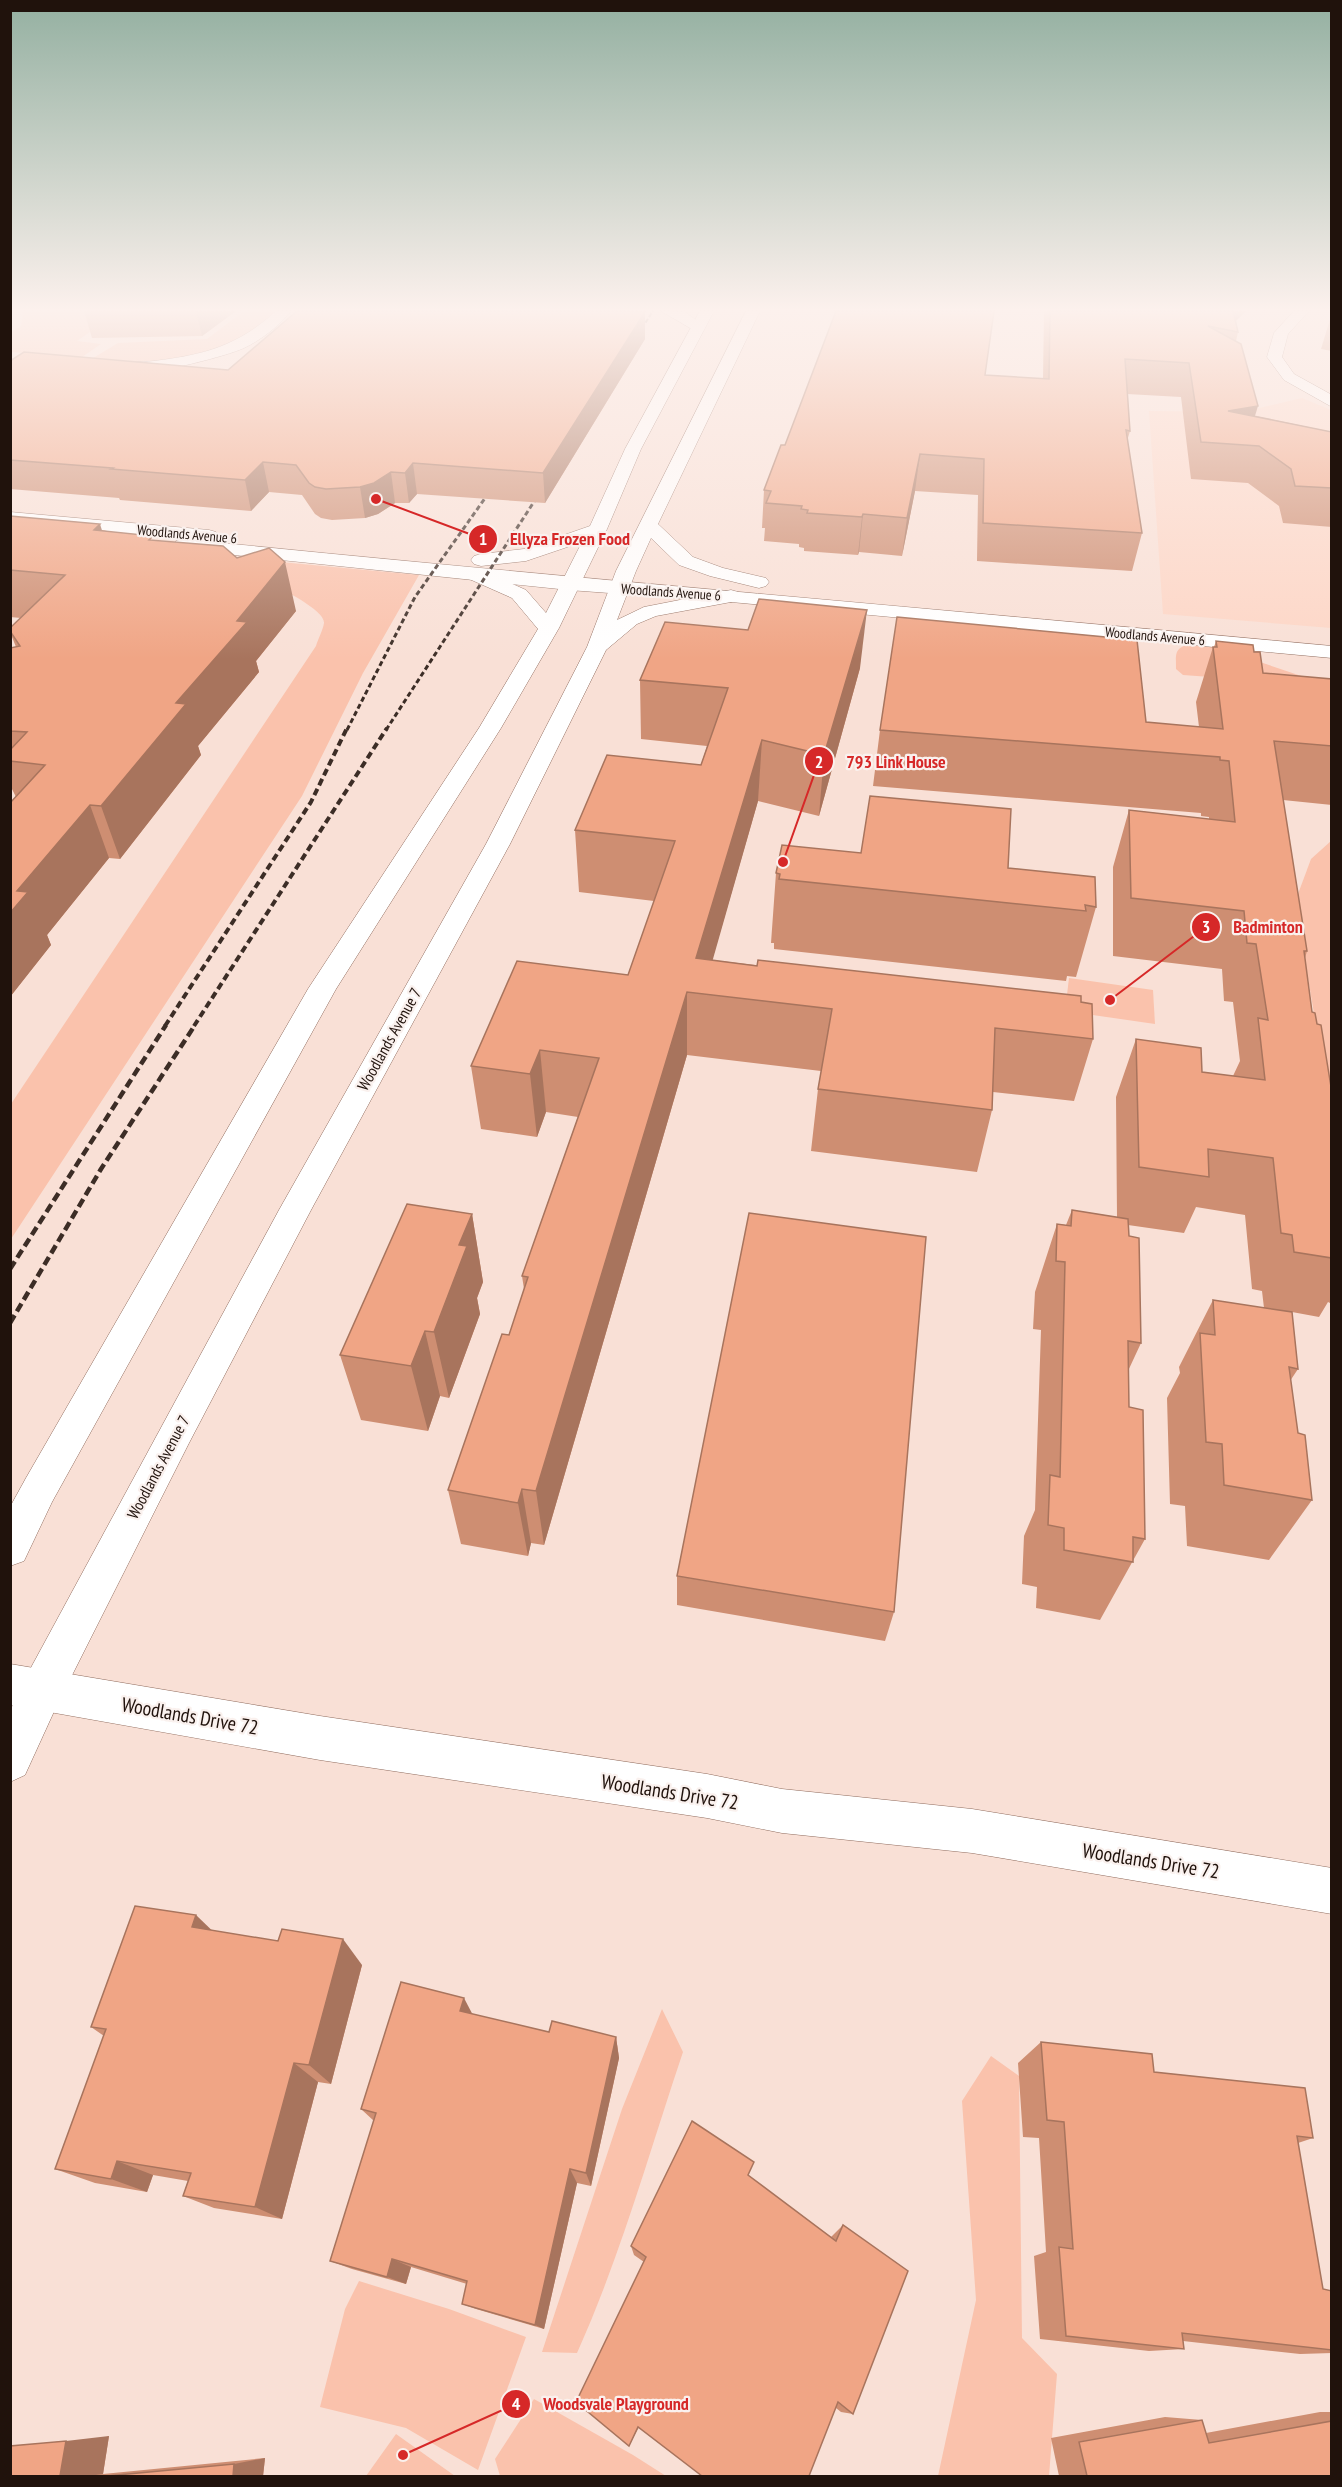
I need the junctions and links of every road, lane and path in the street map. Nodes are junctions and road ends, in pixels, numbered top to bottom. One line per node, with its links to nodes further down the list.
1 (645, 427): 6 (main road)
2 (697, 427): 4 (main road, Woodlands Avenue 7)
3 (10, 517): 7 (main road, Woodlands Avenue 6)
4 (649, 526): 9 (main road, Woodlands Avenue 7); 10 (main road)
5 (10, 528): 7 (main road, Woodlands Avenue 6)
6 (598, 529): 7 (main road); 8 (main road)
7 (478, 567): 8 (main road, Woodlands Avenue 6); 12 (main road)
8 (573, 576): 9 (main road, Woodlands Avenue 6); 12 (main road)
9 (623, 580): 10 (main road, Woodlands Avenue 6); 11 (main road, Woodlands Avenue 6); 14 (main road, Woodlands Avenue 7)
10 (759, 582): 13 (main road, Woodlands Avenue 6)
11 (730, 596): 14 (main road); 15 (main road, Woodlands Avenue 6)
12 (549, 628): 16 (main road)
13 (1332, 634)
14 (597, 647): 17 (main road, Woodlands Avenue 7)
15 (1332, 652)
16 (10, 1548)
17 (26, 1687): 18 (main road, Woodlands Avenue 7); 19 (main road, Woodlands Drive 72)
18 (10, 1760)
19 (1332, 1891)

